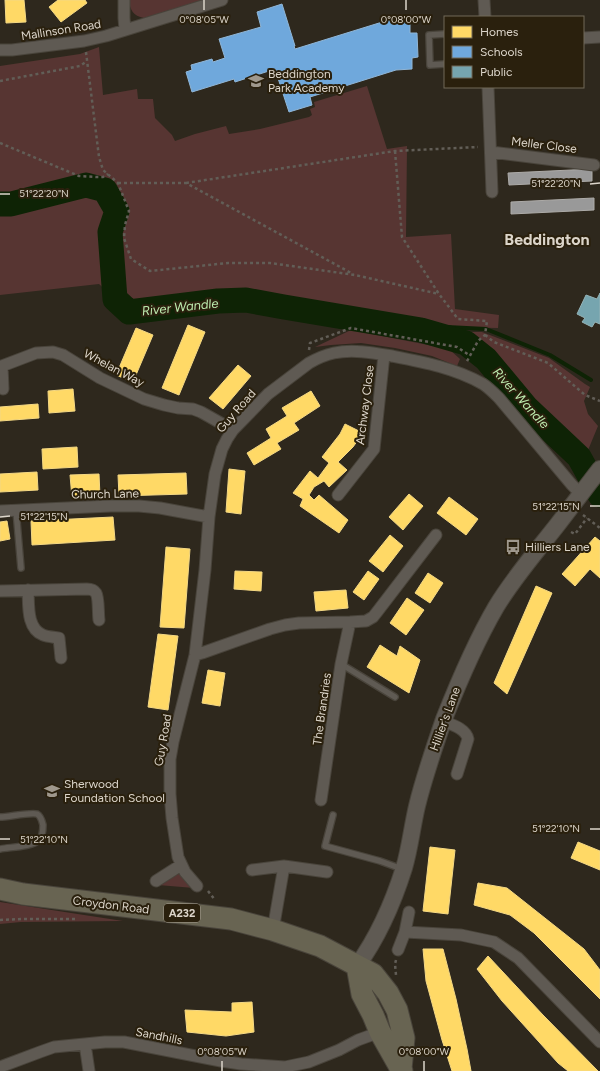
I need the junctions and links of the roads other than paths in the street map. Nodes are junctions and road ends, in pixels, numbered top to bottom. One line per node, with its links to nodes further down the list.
1 (124, 0): 5 (street)
2 (222, 0): 5 (street, Mallinson Road)
3 (484, 0): 4 (street)
4 (485, 16)
5 (125, 30): 9 (street, Mallinson Road)
6 (444, 34): 10 (lane)
7 (600, 37): 8 (street)
8 (584, 38)
9 (0, 50)
10 (444, 64)
11 (488, 88): 12 (street)
12 (491, 149): 13 (street, Meller Close); 14 (street)
13 (594, 164)
14 (492, 192)
15 (384, 355): 17 (street, Guy Road); 19 (street, Guy Road); 20 (street, Archway Close)
16 (3, 389): 17 (street, Whelan Way)
17 (233, 430): 23 (street, Guy Road)
18 (600, 469): 19 (main road, Hillier's Lane)
19 (581, 494): 34 (main road, Hillier's Lane)
20 (338, 495)
21 (16, 510): 22 (street, Church Lane); 23 (street, Church Lane); 25 (lane)
22 (0, 511)
23 (209, 517): 30 (street, Guy Road)
24 (436, 535): 29 (street)
25 (21, 568)
26 (28, 590): 27 (street); 28 (street); 31 (street)
27 (0, 591)
28 (99, 620)
29 (350, 622): 30 (street); 32 (street, The Brandries)
30 (195, 655): 40 (street, Guy Road)
31 (60, 658)
32 (341, 664): 33 (lane); 36 (street, The Brandries)
33 (395, 697)
34 (444, 721): 35 (street); 42 (main road, Hillier's Lane)
35 (457, 774)
36 (321, 800)
37 (333, 815): 42 (lane)
38 (0, 817): 39 (lane)
39 (0, 849)
40 (181, 865): 45 (street); 46 (street, Guy Road)
41 (284, 866): 43 (street); 44 (street); 49 (street)
42 (403, 869): 52 (main road, Hillier's Lane)
43 (252, 870)
44 (327, 872)
45 (156, 881)
46 (195, 885)
47 (0, 889): 49 (highway, Croydon Road / A232)
48 (409, 912): 50 (street)
49 (273, 930): 52 (highway, Croydon Road / A232)
50 (405, 932): 51 (street); 54 (street)
51 (398, 950)
52 (357, 966): 53 (highway, Croydon Road / A232); 57 (highway, Croydon Road / A232)
53 (380, 1032): 55 (street, Sandhills); 57 (highway, Croydon Road / A232)
54 (600, 1042)
55 (85, 1044): 56 (street, Sandhills); 58 (street)
56 (0, 1067)
57 (401, 1070)
58 (89, 1071)

